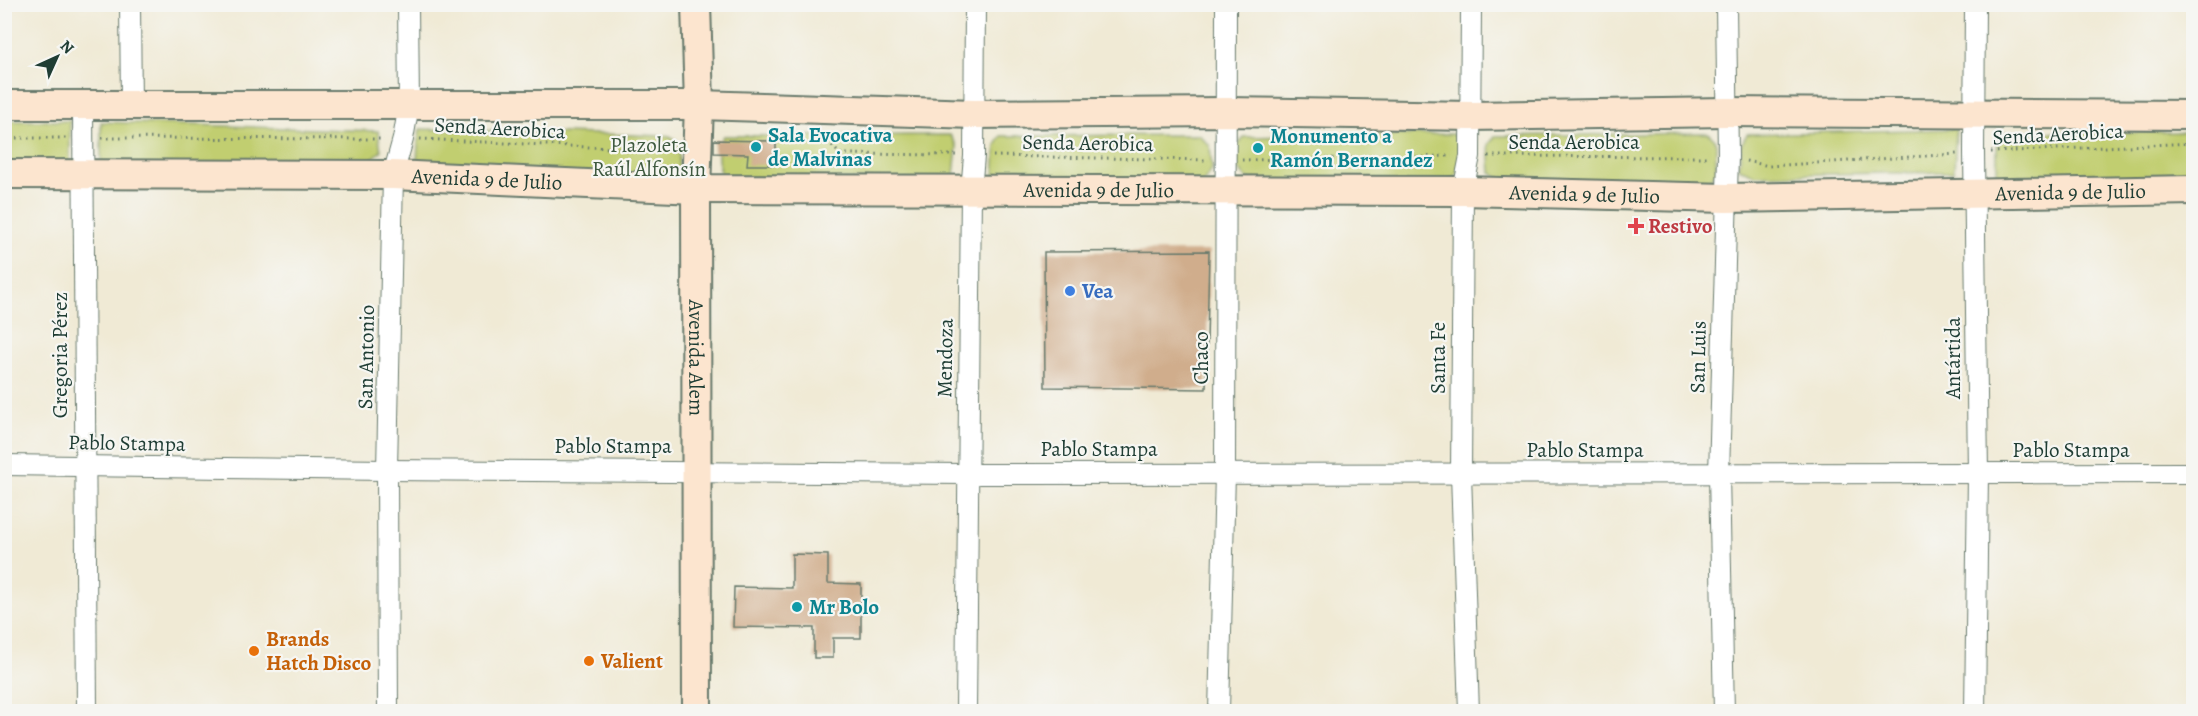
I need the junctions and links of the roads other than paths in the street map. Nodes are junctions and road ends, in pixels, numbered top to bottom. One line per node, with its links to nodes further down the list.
1 (130, 4): 13 (street)
2 (408, 4): 10 (street, San Antonio)
3 (696, 4): 11 (main road, Avenida Alem)
4 (975, 4): 17 (street, Mendoza)
5 (1226, 4): 14 (street, Chaco)
6 (1471, 4): 19 (street, Santa Fe)
7 (1726, 4): 15 (street, San Luis)
8 (1975, 4): 16 (street, Antártida)
9 (4, 105): 12 (main road)
10 (409, 105): 11 (main road); 13 (main road); 22 (street, San Antonio)
11 (699, 105): 17 (main road); 23 (main road, Avenida Alem)
12 (83, 106): 13 (main road); 21 (street, Gregoria Pérez)
13 (131, 106)
14 (1226, 112): 17 (main road); 19 (main road); 27 (street, Chaco)
15 (1727, 112): 16 (main road); 19 (main road); 29 (street, San Luis)
16 (1975, 112): 18 (main road); 28 (street, Antártida)
17 (974, 114): 25 (street, Mendoza)
18 (2193, 115)
19 (1471, 116): 26 (street, Santa Fe)
20 (4, 174): 21 (main road, Avenida 9 de Julio)
21 (83, 175): 22 (main road, Avenida 9 de Julio); 31 (street, Gregoria Pérez)
22 (393, 175): 23 (main road, Avenida 9 de Julio); 32 (street, San Antonio)
23 (696, 189): 25 (main road, Avenida 9 de Julio); 33 (main road, Avenida Alem)
24 (2193, 190): 28 (main road, Avenida 9 de Julio)
25 (971, 191): 27 (main road, Avenida 9 de Julio); 36 (street, Mendoza)
26 (1464, 191): 27 (main road, Avenida 9 de Julio); 29 (main road, Avenida 9 de Julio); 37 (street, Santa Fe)
27 (1226, 192): 34 (street, Chaco)
28 (1976, 193): 29 (main road, Avenida 9 de Julio); 39 (street, Antártida)
29 (1726, 198): 38 (street, San Luis)
30 (4, 465): 31 (street, Pablo Stampa)
31 (84, 466): 32 (street, Pablo Stampa); 40 (street, Gregoria Pérez)
32 (387, 470): 33 (street, Pablo Stampa); 41 (street, San Antonio)
33 (696, 471): 36 (street, Pablo Stampa); 42 (main road, Avenida Alem)
34 (1225, 472): 36 (street, Pablo Stampa); 37 (street, Pablo Stampa); 44 (street, Chaco)
35 (2193, 473): 39 (street, Pablo Stampa)
36 (967, 474): 43 (street, Mendoza)
37 (1461, 474): 38 (street, Pablo Stampa); 45 (street, Santa Fe)
38 (1719, 474): 39 (street, Pablo Stampa); 46 (street, San Luis)
39 (1978, 474): 47 (street, Antártida)
40 (87, 711)
41 (388, 711)
42 (698, 711)
43 (966, 711)
44 (1219, 711)
45 (1469, 711)
46 (1724, 711)
47 (1975, 711)

